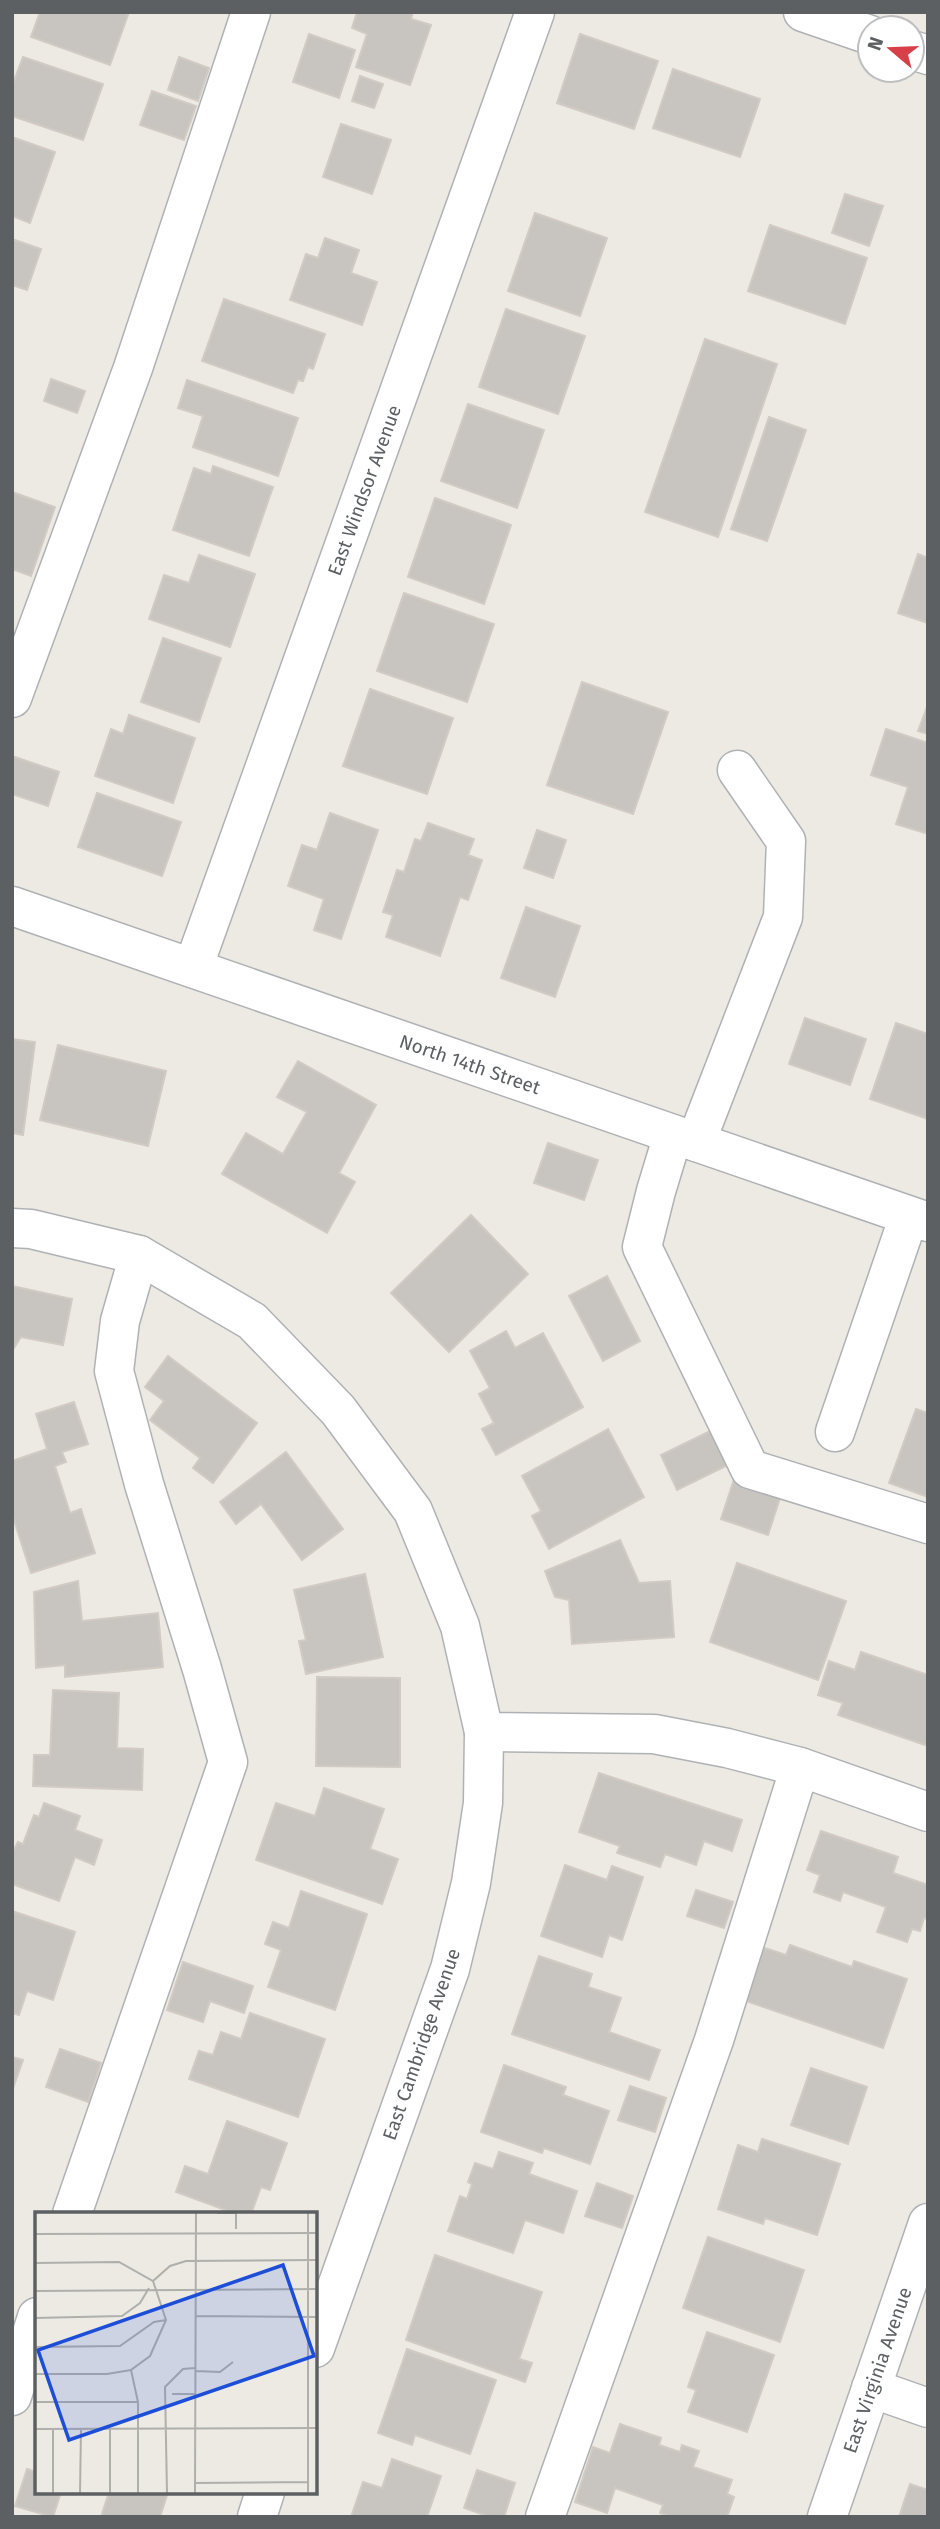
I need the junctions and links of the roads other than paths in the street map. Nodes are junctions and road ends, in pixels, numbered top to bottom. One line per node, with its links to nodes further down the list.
1 (251, 12): 5 (street)
2 (535, 12): 8 (street, East Windsor Avenue)
3 (806, 13): 4 (street)
4 (856, 30)
5 (12, 698)
6 (737, 770): 9 (street)
7 (12, 906): 8 (street, North 14th Street)
8 (193, 968): 9 (street, North 14th Street)
9 (685, 1139): 10 (street, North 14th Street); 14 (street)
10 (918, 1219): 13 (street)
11 (12, 1228): 12 (street, East Cambridge Avenue)
12 (139, 1255): 15 (street, East Cambridge Avenue); 18 (street)
13 (835, 1432)
14 (928, 1524)
15 (484, 1732): 16 (street); 21 (street, East Cambridge Avenue)
16 (800, 1767): 17 (street); 27 (street)
17 (928, 1812)
18 (73, 2212)
19 (928, 2223): 22 (street, East Virginia Avenue)
20 (35, 2323): 23 (street)
21 (317, 2342)
22 (871, 2388): 24 (street); 28 (street, East Virginia Avenue)
23 (12, 2396)
24 (928, 2408)
25 (264, 2494): 26 (street)
26 (257, 2517)
27 (545, 2517)
28 (827, 2517)

